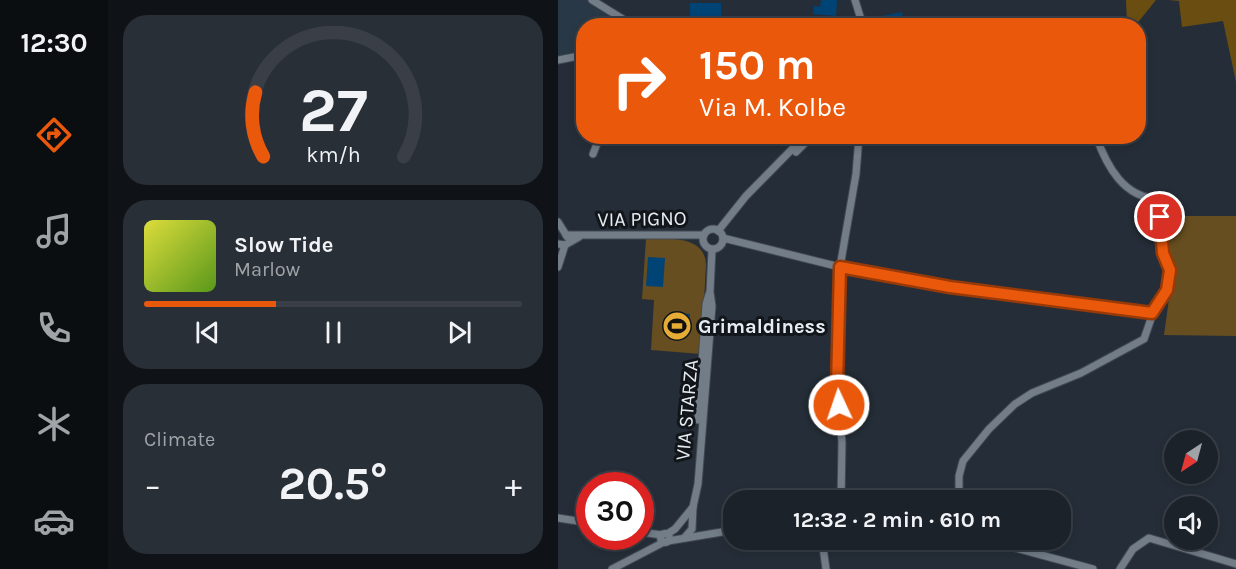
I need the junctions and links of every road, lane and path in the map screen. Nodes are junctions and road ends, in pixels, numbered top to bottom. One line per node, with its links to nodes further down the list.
1 (592, 0): 3 (street)
2 (855, 0): 4 (street)
3 (621, 18)
4 (861, 18)
5 (576, 57): 6 (street)
6 (558, 60)
7 (597, 144): 12 (street)
8 (797, 144): 13 (street)
9 (804, 144): 13 (street)
10 (858, 144): 23 (street)
11 (1100, 144): 24 (street)
12 (593, 154)
13 (738, 207): 15 (street)
14 (558, 222): 16 (street)
15 (718, 231): 17 (street); 19 (street)
16 (563, 234): 18 (street, VIA PIGNO); 20 (street)
17 (704, 235): 18 (street, VIA PIGNO); 21 (street)
18 (581, 236): 20 (street, VIA PIGNO)
19 (723, 238): 21 (street); 23 (street)
20 (562, 245): 22 (street)
21 (712, 250): 27 (street, VIA STARZA)
22 (558, 267)
23 (840, 267): 24 (street); 25 (street)
24 (1152, 313): 26 (street)
25 (841, 490)
26 (959, 490)
27 (693, 507): 32 (street, VIA STARZA); 33 (street)
28 (558, 518): 29 (street)
29 (576, 521)
30 (723, 532): 32 (street)
31 (654, 535): 33 (street)
32 (685, 537): 33 (street)
33 (665, 538): 37 (street)
34 (823, 550): 38 (street)
35 (1023, 550): 39 (street)
36 (1236, 564): 40 (street)
37 (612, 569)
38 (826, 569)
39 (1093, 569)
40 (1120, 569)

